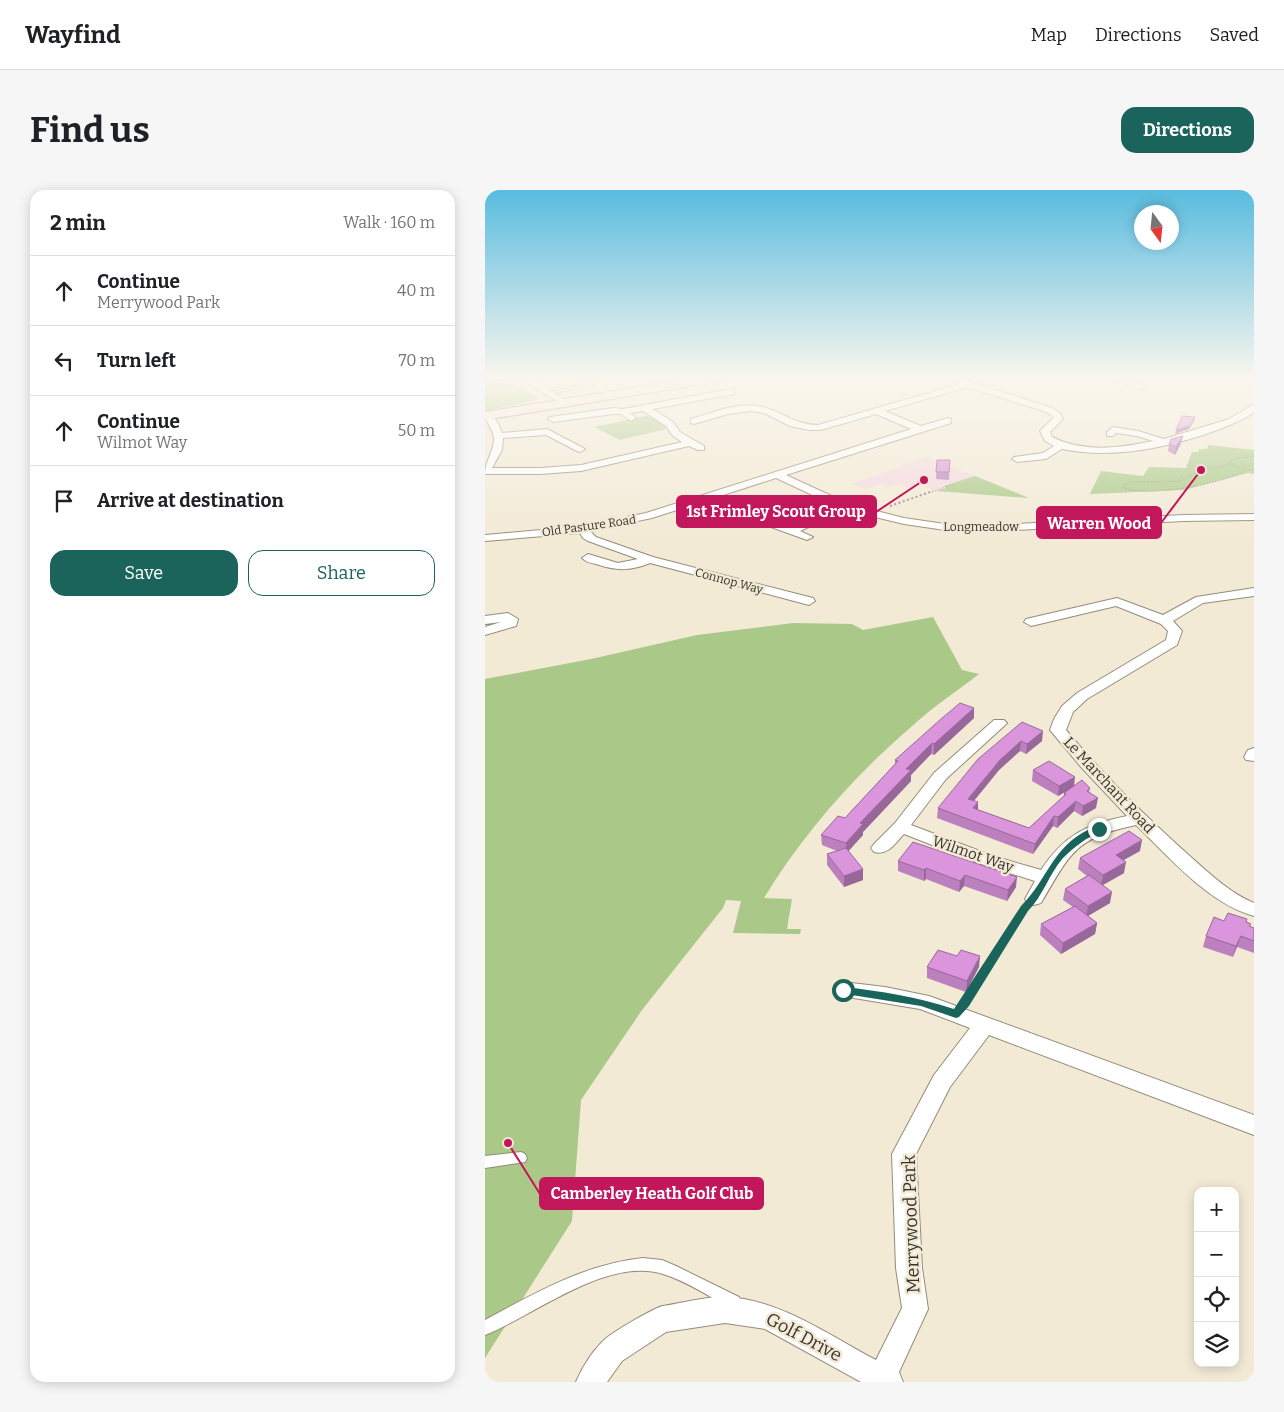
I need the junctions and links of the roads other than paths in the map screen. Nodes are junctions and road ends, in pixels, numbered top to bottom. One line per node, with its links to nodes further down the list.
1 (499, 432): 7 (street)
2 (675, 432): 10 (street)
3 (912, 432): 17 (street, Old Pasture Road)
4 (1046, 432): 12 (street)
5 (1132, 432): 9 (street)
6 (1199, 432): 8 (street)
7 (499, 436): 14 (street); 16 (street)
8 (1184, 437): 9 (street); 11 (street)
9 (1162, 442): 12 (street)
10 (689, 443): 13 (street); 16 (street)
11 (1196, 443)
12 (1060, 446): 15 (street)
13 (701, 448)
14 (580, 449)
15 (1017, 459)
16 (485, 470)
17 (777, 475): 18 (street, Longmeadow); 21 (street, Old Pasture Road)
18 (845, 506): 19 (street, Longmeadow); 22 (street)
19 (1254, 517)
20 (775, 525): 22 (street)
21 (584, 529): 24 (street, Old Pasture Road); 26 (street, Connop Way)
22 (791, 531): 23 (street)
23 (807, 537)
24 (485, 538)
25 (588, 558): 26 (street)
26 (649, 559): 28 (street, Connop Way)
27 (1254, 592): 30 (street)
28 (809, 601)
29 (485, 620): 32 (street)
30 (1166, 621): 31 (street); 34 (street, Le Marchant Road)
31 (1031, 622)
32 (485, 631)
33 (1000, 723): 35 (street)
34 (1138, 818): 37 (street); 39 (street, Le Marchant Road)
35 (901, 827): 36 (street); 37 (street, Wilmot Way)
36 (880, 848)
37 (1045, 878): 38 (street)
38 (1034, 900)
39 (1254, 910)
40 (843, 990): 41 (street)
41 (985, 1025): 42 (street); 47 (street, Merrywood Park)
42 (1254, 1124)
43 (521, 1158): 44 (lane)
44 (485, 1162)
45 (759, 1314): 46 (lane); 47 (street, Golf Drive); 48 (street, Golf Drive)
46 (485, 1328)
47 (885, 1380)
48 (590, 1382)

